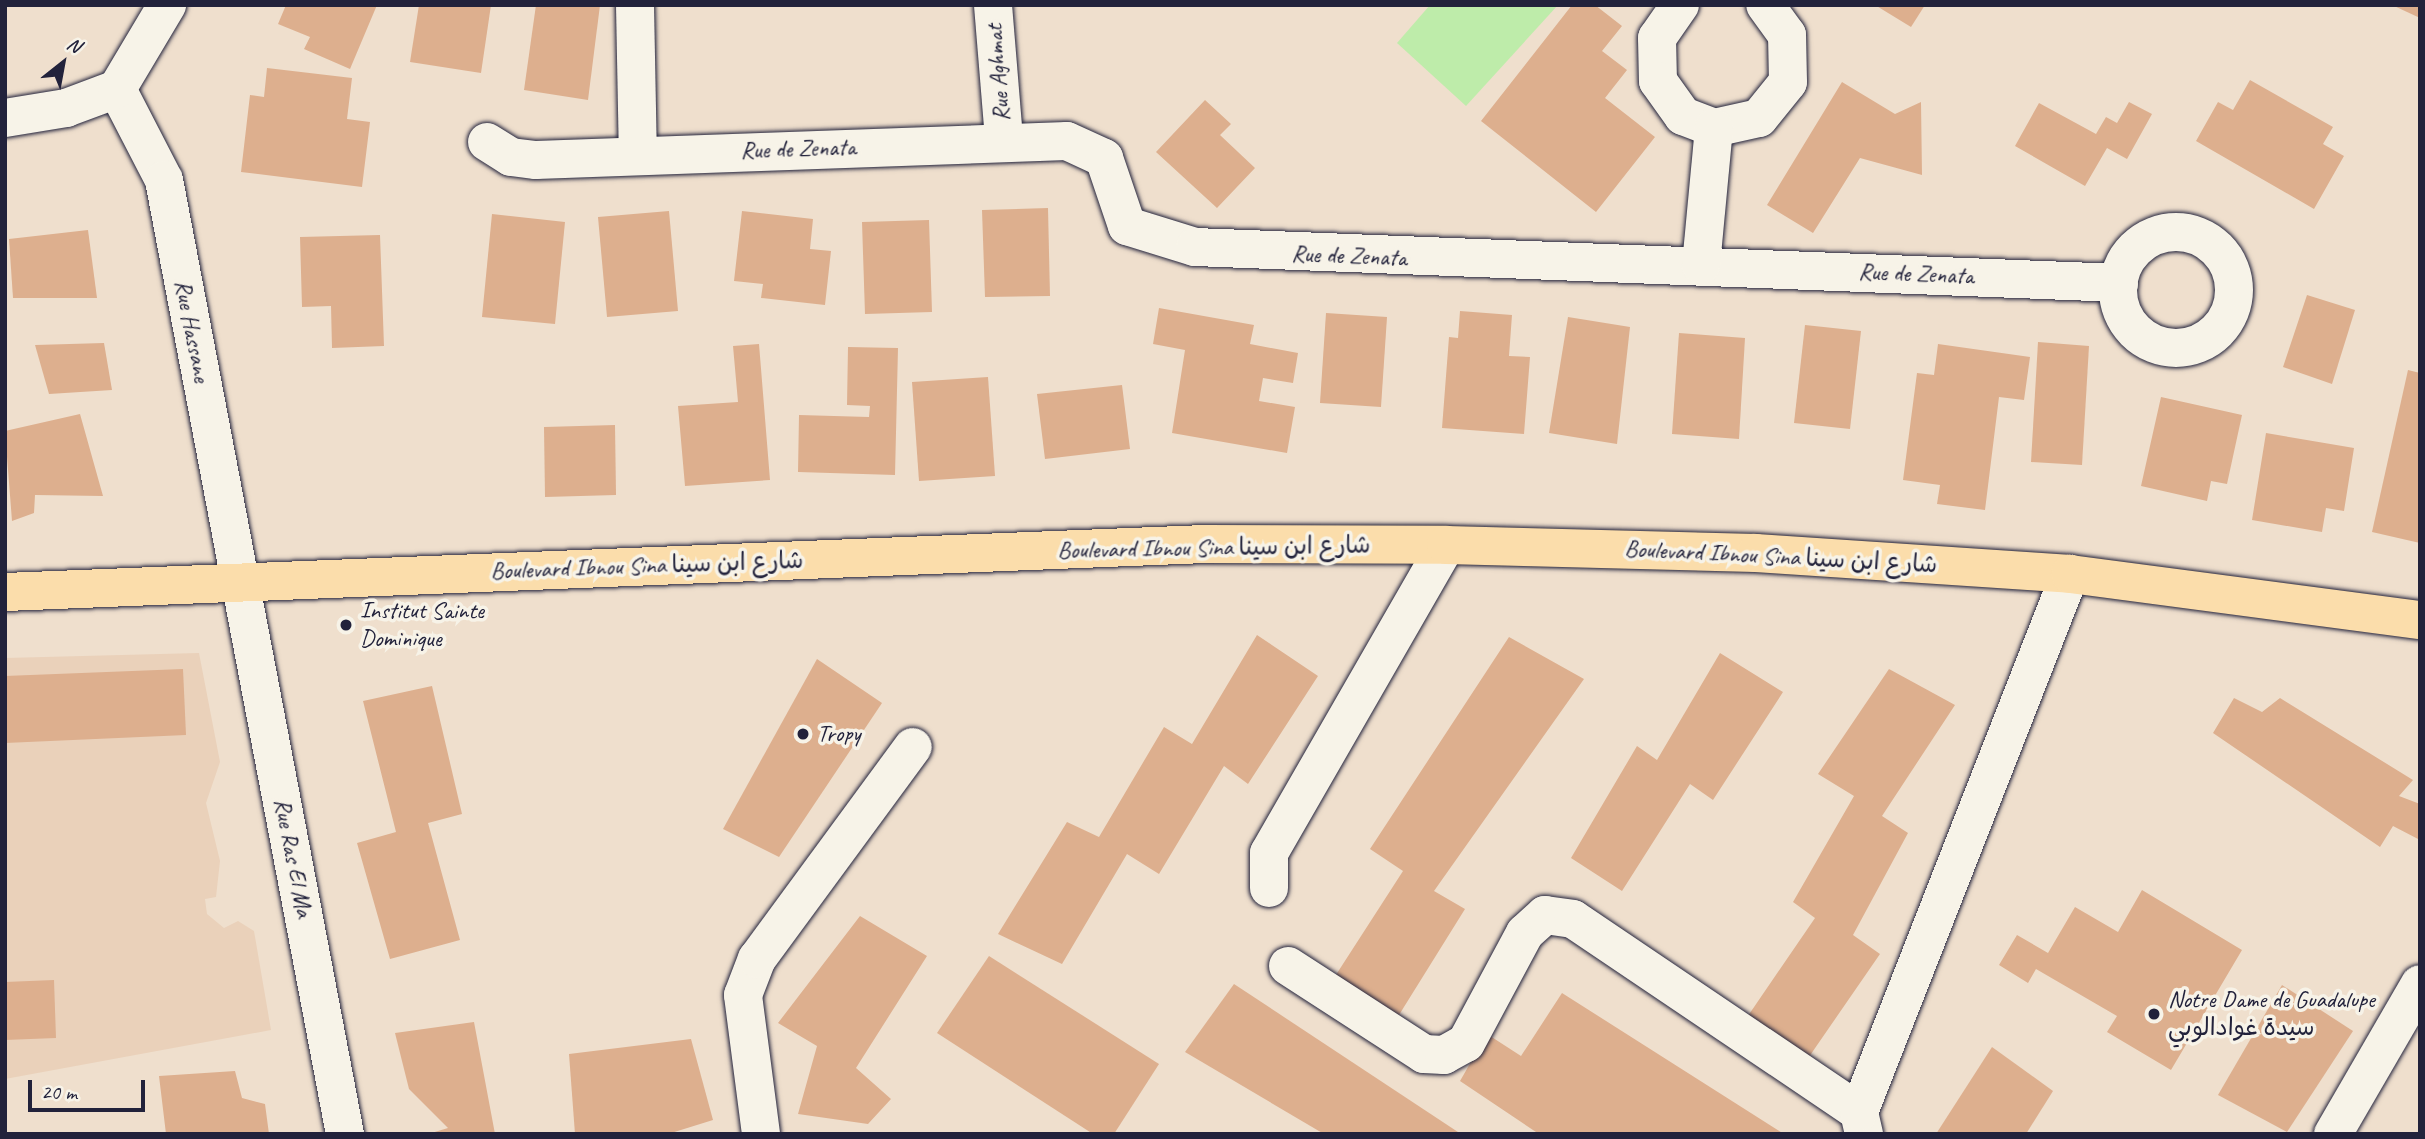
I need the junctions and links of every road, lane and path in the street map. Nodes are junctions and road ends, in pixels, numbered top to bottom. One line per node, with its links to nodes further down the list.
1 (167, 5): 6 (street)
2 (635, 5): 11 (street)
3 (993, 5): 9 (street, Rue Aghmat)
4 (1680, 5): 8 (street)
5 (1766, 5): 8 (street)
6 (117, 89): 7 (street); 16 (street, Rue Hassane)
7 (5, 118)
8 (1714, 128): 12 (street)
9 (1004, 141): 11 (street, Rue de Zenata); 12 (street, Rue de Zenata)
10 (487, 142): 11 (street, Rue de Zenata)
11 (638, 156)
12 (1701, 265): 13 (street, Rue de Zenata)
13 (2119, 283)
14 (1446, 545): 15 (main road, Boulevard Ibnou Sina شارع ابن سينا); 16 (main road, Boulevard Ibnou Sina شارع ابن سينا); 20 (street)
15 (2070, 574): 18 (main road, Boulevard Ibnou Sina شارع ابن سينا); 23 (street)
16 (241, 582): 17 (main road, Boulevard Ibnou Sina شارع ابن سينا); 24 (street, Rue Ras El Ma)
17 (5, 592)
18 (2420, 620)
19 (913, 747): 25 (street)
20 (1269, 888)
21 (1287, 966): 23 (street)
22 (2420, 984): 26 (street)
23 (1862, 1123)
24 (345, 1134)
25 (761, 1134)
26 (2333, 1134)

